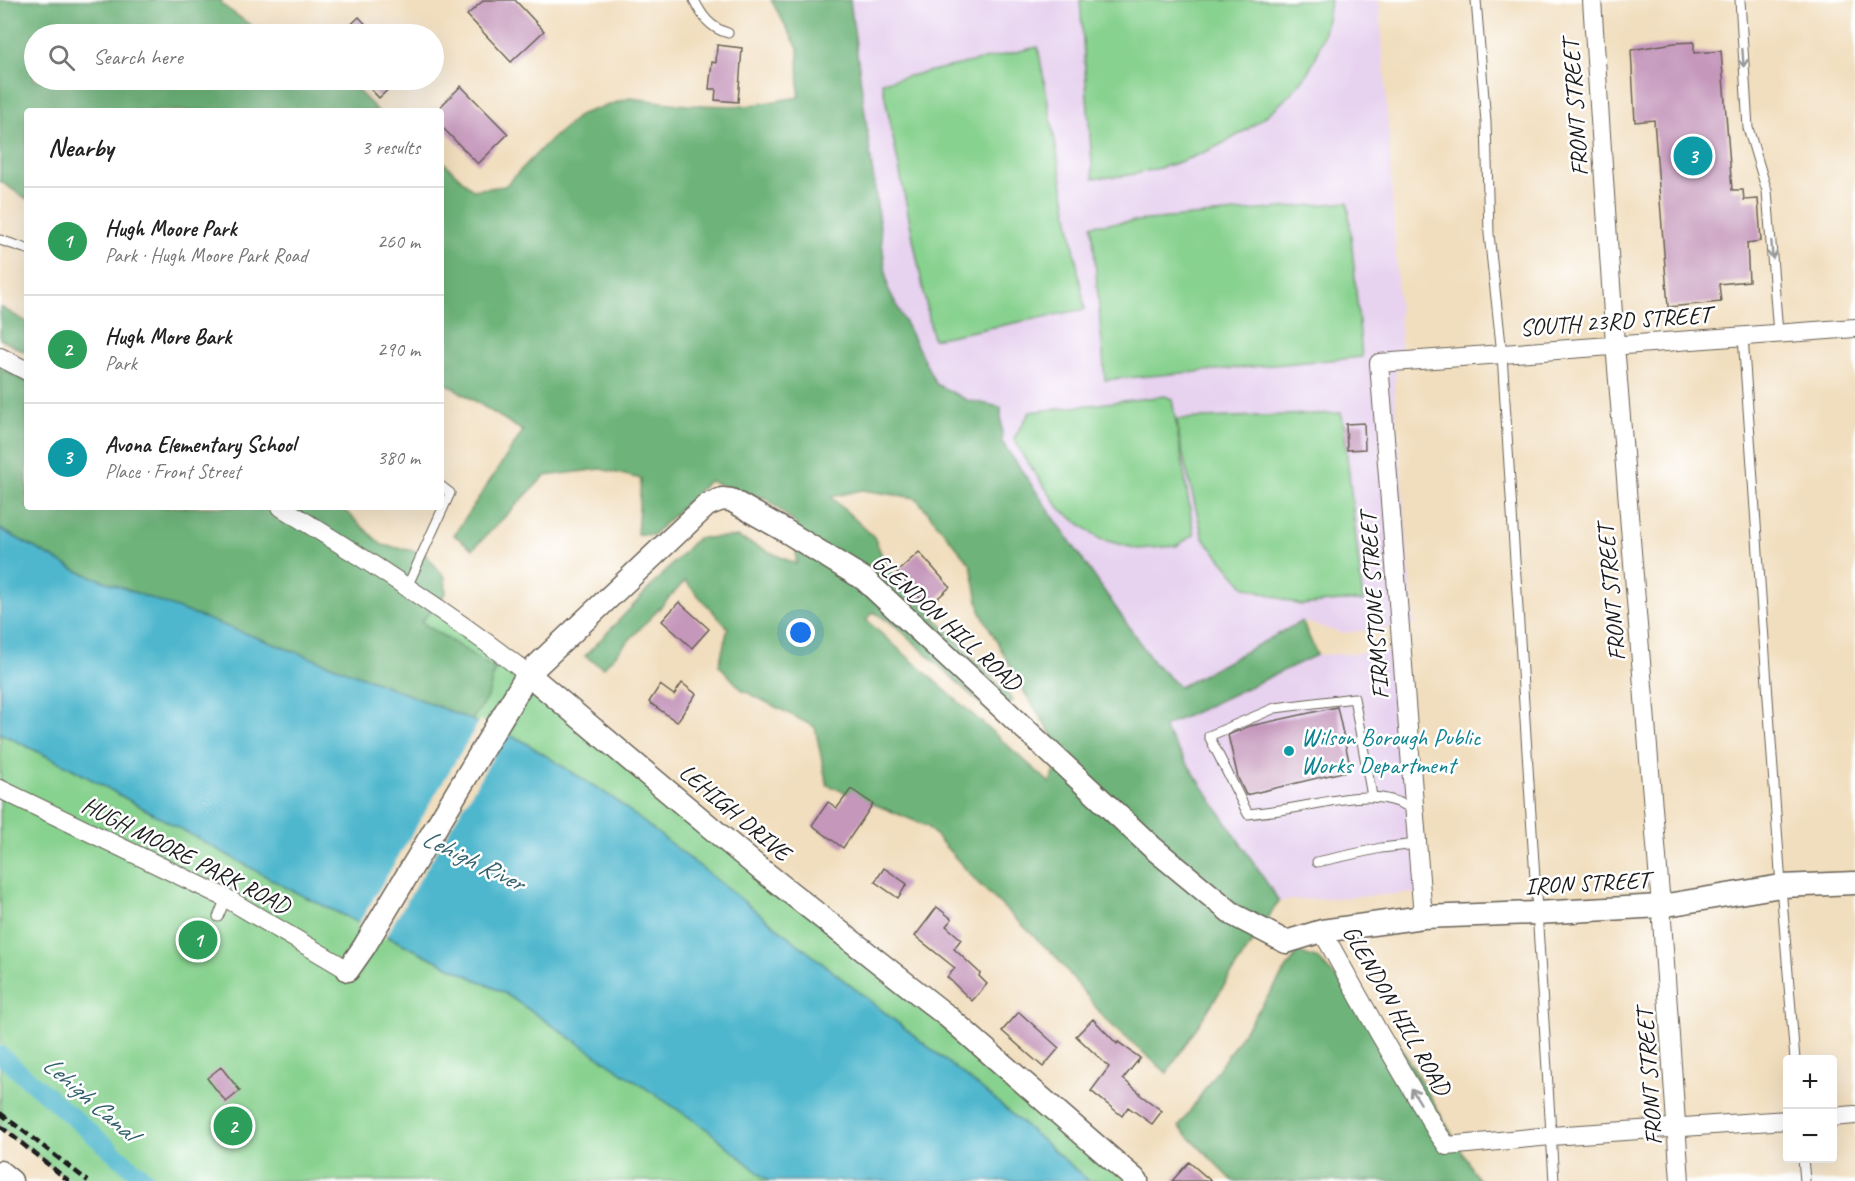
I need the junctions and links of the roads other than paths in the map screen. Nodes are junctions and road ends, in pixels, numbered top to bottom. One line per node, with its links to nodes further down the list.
1 (694, 0): 5 (lane)
2 (1476, 0): 12 (lane)
3 (1592, 0): 11 (street, FRONT STREET)
4 (1740, 0): 9 (lane, one-way to 9)
5 (728, 33)
6 (0, 240): 7 (lane)
7 (24, 248)
8 (1855, 328): 9 (street, SOUTH 23RD STREET)
9 (1778, 333): 10 (street, SOUTH 23RD STREET)
10 (1743, 336): 11 (street, SOUTH 23RD STREET); 28 (lane)
11 (1614, 344): 12 (street, SOUTH 23RD STREET); 30 (street, FRONT STREET)
12 (1502, 354): 14 (street, SOUTH 23RD STREET); 31 (lane)
13 (0, 357): 15 (street)
14 (1379, 363): 24 (street, FIRMSTONE STREET)
15 (24, 369)
16 (444, 488): 17 (lane)
17 (444, 506)
18 (286, 510): 20 (street, LEHIGH DRIVE)
19 (442, 510): 20 (lane)
20 (407, 587): 21 (street, LEHIGH DRIVE)
21 (528, 674): 34 (street, GLENDON HILL ROAD); 35 (street, GLENDON HILL ROAD); 45 (street, LEHIGH DRIVE)
22 (0, 789): 29 (street, HUGH MOORE PARK ROAD)
23 (1372, 796): 23 (lane); 24 (lane)
24 (1414, 810): 25 (street, FIRMSTONE STREET)
25 (1417, 844): 26 (lane); 33 (street, FIRMSTONE STREET)
26 (1317, 862)
27 (1855, 883): 28 (street, IRON STREET)
28 (1781, 886): 30 (street, IRON STREET); 36 (lane)
29 (226, 898): 32 (lane); 35 (street, HUGH MOORE PARK ROAD)
30 (1662, 906): 31 (street, IRON STREET); 40 (street, FRONT STREET)
31 (1536, 913): 33 (street, IRON STREET); 41 (lane)
32 (218, 917)
33 (1423, 917): 34 (street, IRON STREET)
34 (1322, 931): 41 (street, GLENDON HILL ROAD, one-way to 34)
35 (348, 970)
36 (1795, 1055)
37 (1855, 1115): 38 (street)
38 (1837, 1117)
39 (1783, 1120): 40 (street)
40 (1677, 1127): 41 (street); 47 (street, FRONT STREET)
41 (1551, 1136): 46 (lane)
42 (1803, 1163): 48 (lane)
43 (0, 1172): 44 (street)
44 (11, 1181)
45 (1137, 1181)
46 (1554, 1181)
47 (1680, 1181)
48 (1805, 1181)

